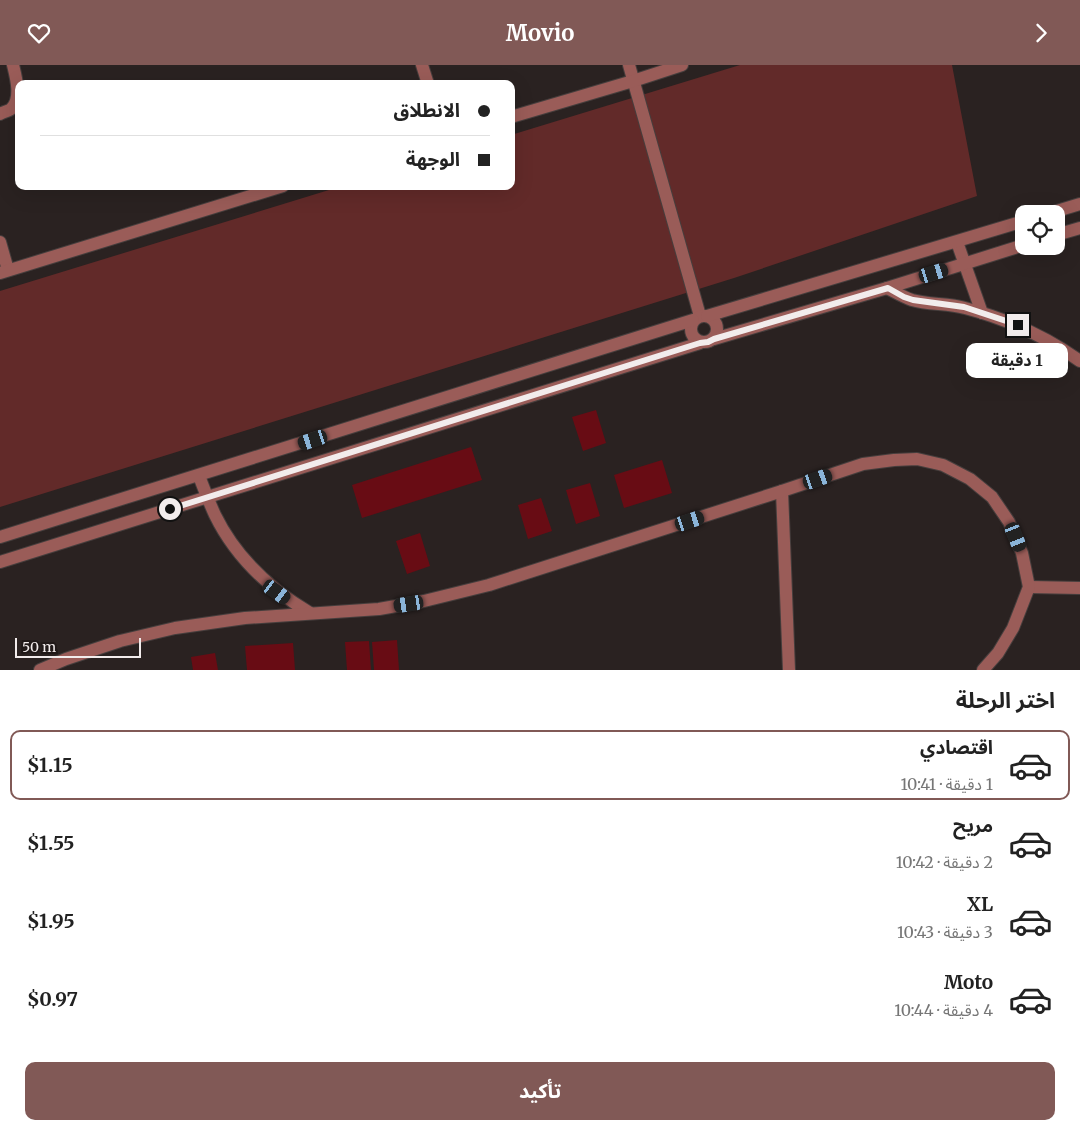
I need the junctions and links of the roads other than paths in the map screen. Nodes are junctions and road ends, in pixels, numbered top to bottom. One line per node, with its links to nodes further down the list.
1 (13, 65): 5 (street)
2 (422, 65): 6 (street)
3 (629, 65): 7 (street)
4 (682, 65): 7 (street)
5 (17, 80)
6 (427, 80)
7 (633, 81): 10 (street); 24 (street)
8 (15, 103): 9 (street)
9 (0, 114)
10 (515, 116)
11 (270, 190): 21 (street)
12 (1080, 204): 13 (street)
13 (1065, 209)
14 (1015, 224): 18 (street)
15 (1080, 228): 16 (street)
16 (1065, 232)
17 (0, 242): 21 (street)
18 (957, 242): 20 (street); 24 (street)
19 (1015, 248): 20 (street)
20 (965, 264): 22 (street); 23 (street)
21 (4, 272)
22 (888, 288): 23 (street); 25 (street)
23 (982, 313): 27 (street)
24 (700, 317): 25 (street); 26 (street); 28 (street)
25 (714, 339): 26 (street)
26 (700, 343): 30 (street)
27 (1080, 361)
28 (199, 476): 30 (street); 31 (street)
29 (782, 491): 33 (street); 35 (street); 37 (street)
30 (208, 497): 32 (street); 35 (street)
31 (0, 537)
32 (0, 562)
33 (1029, 587): 34 (street); 38 (street)
34 (1080, 588)
35 (310, 613): 36 (street)
36 (40, 670)
37 (789, 670)
38 (982, 670)

